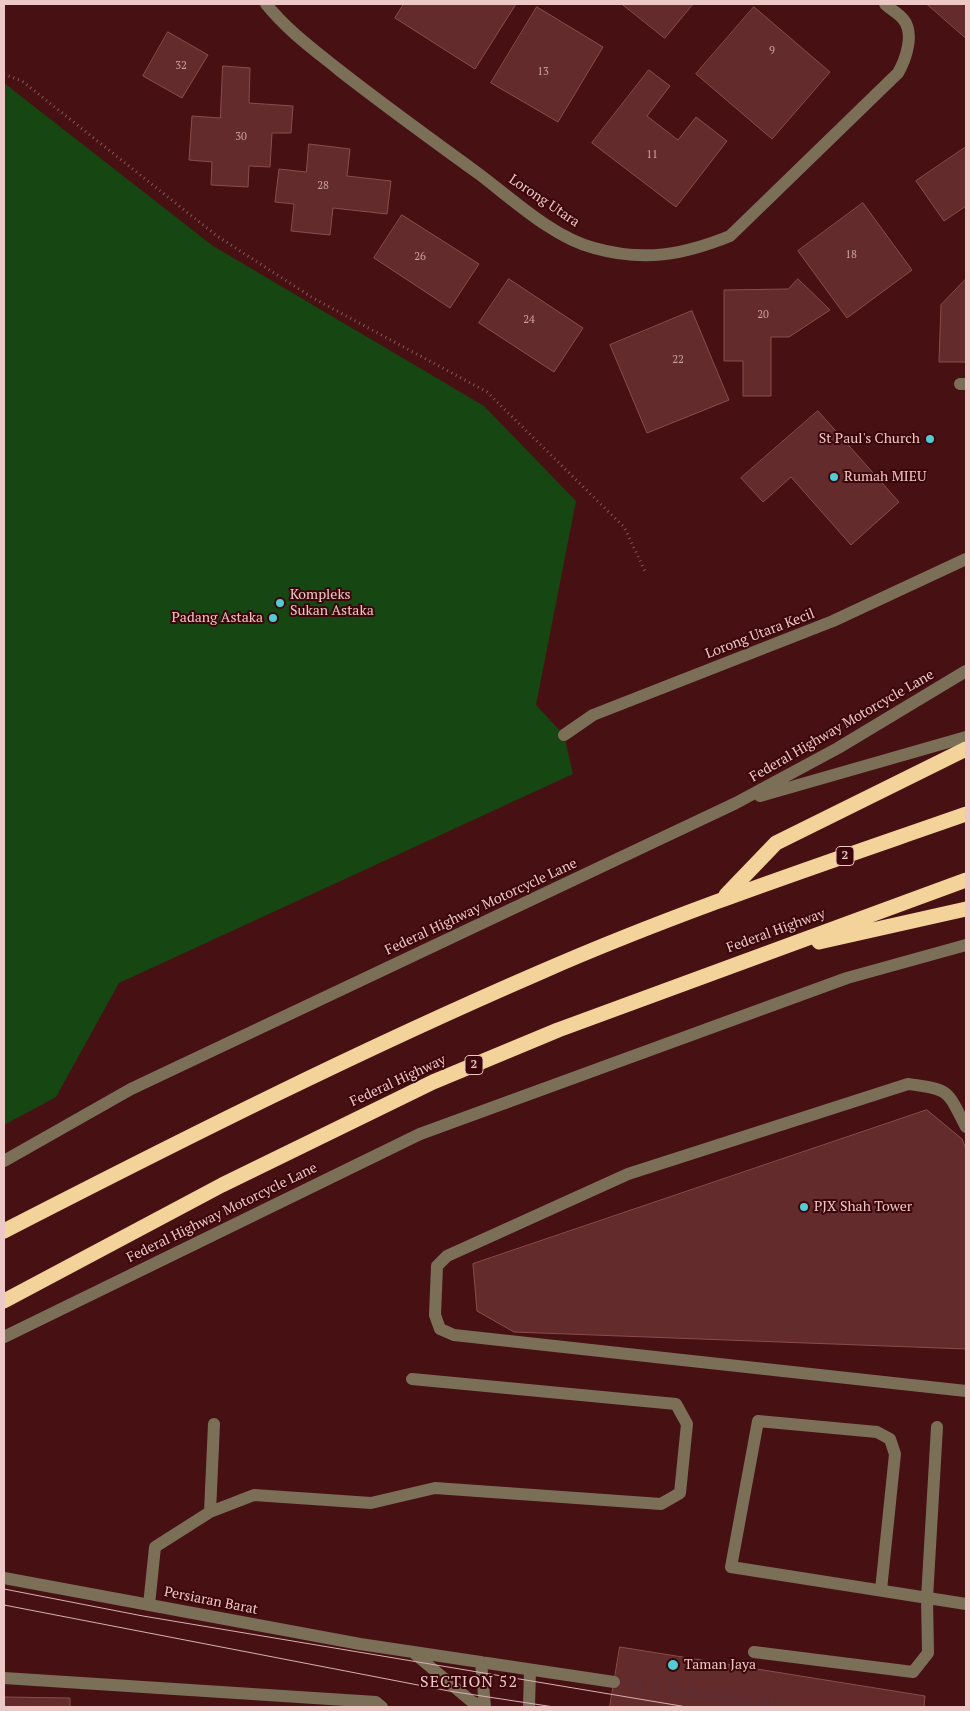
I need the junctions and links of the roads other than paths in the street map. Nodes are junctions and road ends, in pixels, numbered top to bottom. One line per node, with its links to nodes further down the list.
1 (266, 4): 2 (street, Lorong Utara)
2 (884, 4)
3 (966, 559): 5 (street, Lorong Utara Kecil)
4 (966, 671): 8 (street, Federal Highway Motorcycle Lane)
5 (564, 735)
6 (966, 737): 8 (street)
7 (966, 750): 11 (highway)
8 (736, 803): 16 (street, Federal Highway Motorcycle Lane)
9 (966, 814): 11 (highway, 2)
10 (966, 880): 14 (highway, Federal Highway / 2)
11 (724, 898): 17 (highway, 2)
12 (966, 909): 14 (highway)
13 (966, 945): 19 (street, Federal Highway Motorcycle Lane)
14 (756, 956): 18 (highway, Federal Highway / 2)
15 (966, 1127): 21 (street)
16 (4, 1161)
17 (4, 1230)
18 (4, 1301)
19 (4, 1337)
20 (412, 1379): 24 (street)
21 (966, 1391)
22 (214, 1424): 24 (street)
23 (937, 1427): 27 (street)
24 (210, 1512): 29 (street)
25 (4, 1578): 29 (street, Persiaran Barat)
26 (881, 1590): 26 (street); 27 (street)
27 (927, 1598): 28 (street); 30 (street)
28 (966, 1604)
29 (149, 1605): 31 (street, Persiaran Barat)
30 (754, 1652)
31 (414, 1653): 32 (street, Persiaran Barat); 37 (street, Persiaran Barat)
32 (481, 1662): 33 (street, Persiaran Barat); 37 (street)
33 (530, 1670): 35 (street, Persiaran Barat); 38 (street)
34 (4, 1678): 36 (street)
35 (614, 1682)
36 (382, 1707)
37 (484, 1707)
38 (529, 1707)

